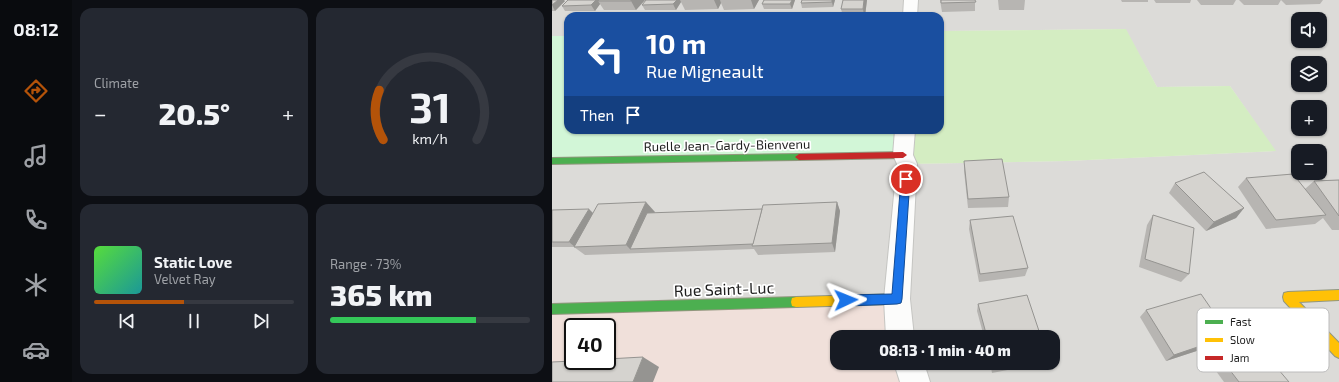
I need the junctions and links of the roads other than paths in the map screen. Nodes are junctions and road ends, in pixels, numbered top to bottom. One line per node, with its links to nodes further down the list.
1 (911, 0): 2 (street)
2 (910, 12)
3 (905, 134): 4 (street)
4 (903, 155): 5 (street, Ruelle Jean-Gardy-Bienvenu); 7 (street)
5 (552, 161)
6 (1339, 295): 8 (street)
7 (897, 299): 9 (street, Rue Saint-Luc); 10 (street)
8 (1298, 308)
9 (552, 309)
10 (899, 330)
11 (1329, 341): 12 (street)
12 (1339, 352)
13 (911, 370): 14 (street)
14 (914, 382)

